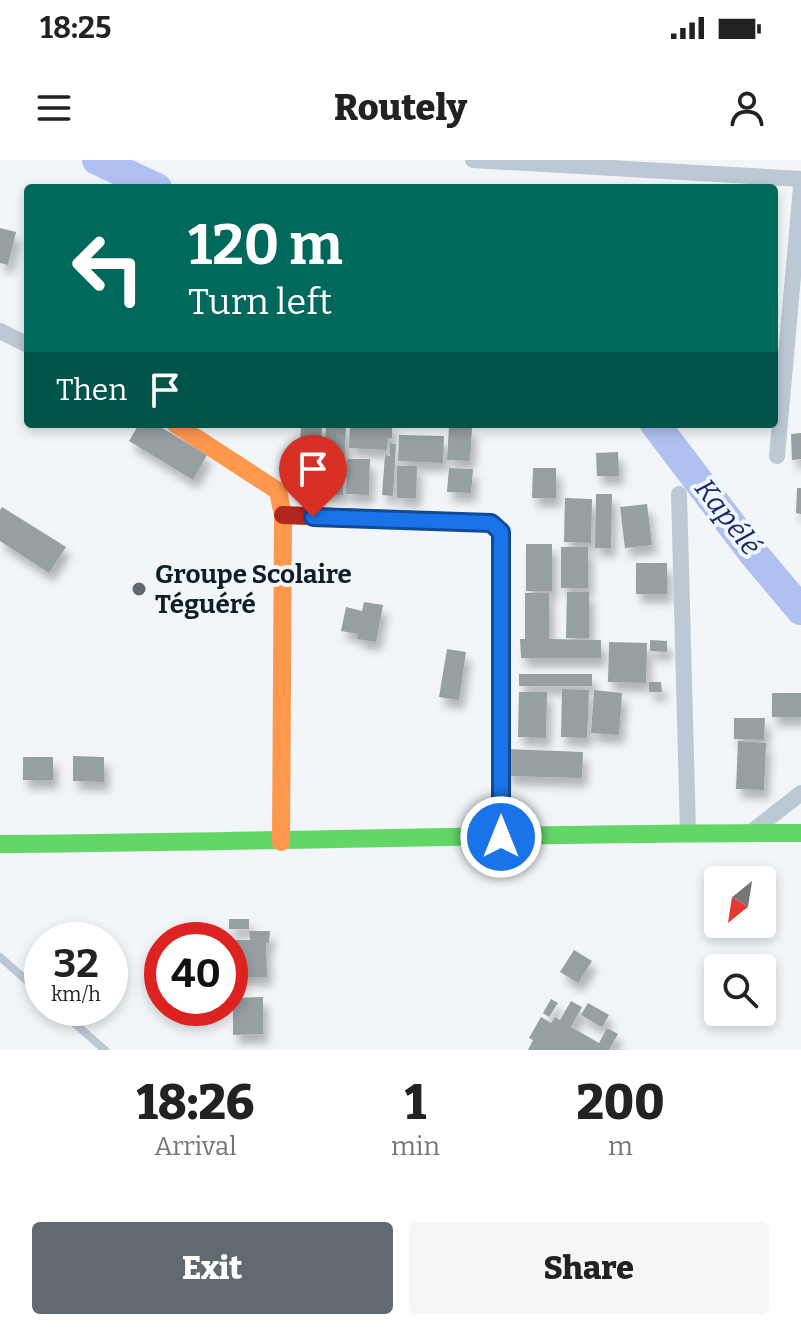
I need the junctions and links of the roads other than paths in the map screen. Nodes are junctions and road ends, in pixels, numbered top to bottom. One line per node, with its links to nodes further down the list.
1 (473, 160): 2 (street)
2 (682, 166): 3 (street)
3 (801, 179)
4 (801, 187): 8 (street)
5 (0, 331): 6 (street)
6 (24, 343)
7 (181, 428): 10 (street)
8 (777, 456)
9 (679, 494): 12 (street)
10 (283, 515): 15 (street); 16 (street)
11 (801, 793): 13 (street)
12 (688, 833): 13 (street); 15 (street)
13 (750, 833): 14 (street)
14 (801, 833)
15 (501, 837): 16 (street)
16 (281, 842): 17 (street)
17 (0, 844)
18 (0, 957): 19 (lane)
19 (24, 978)
20 (78, 1026): 21 (lane)
21 (105, 1050)

